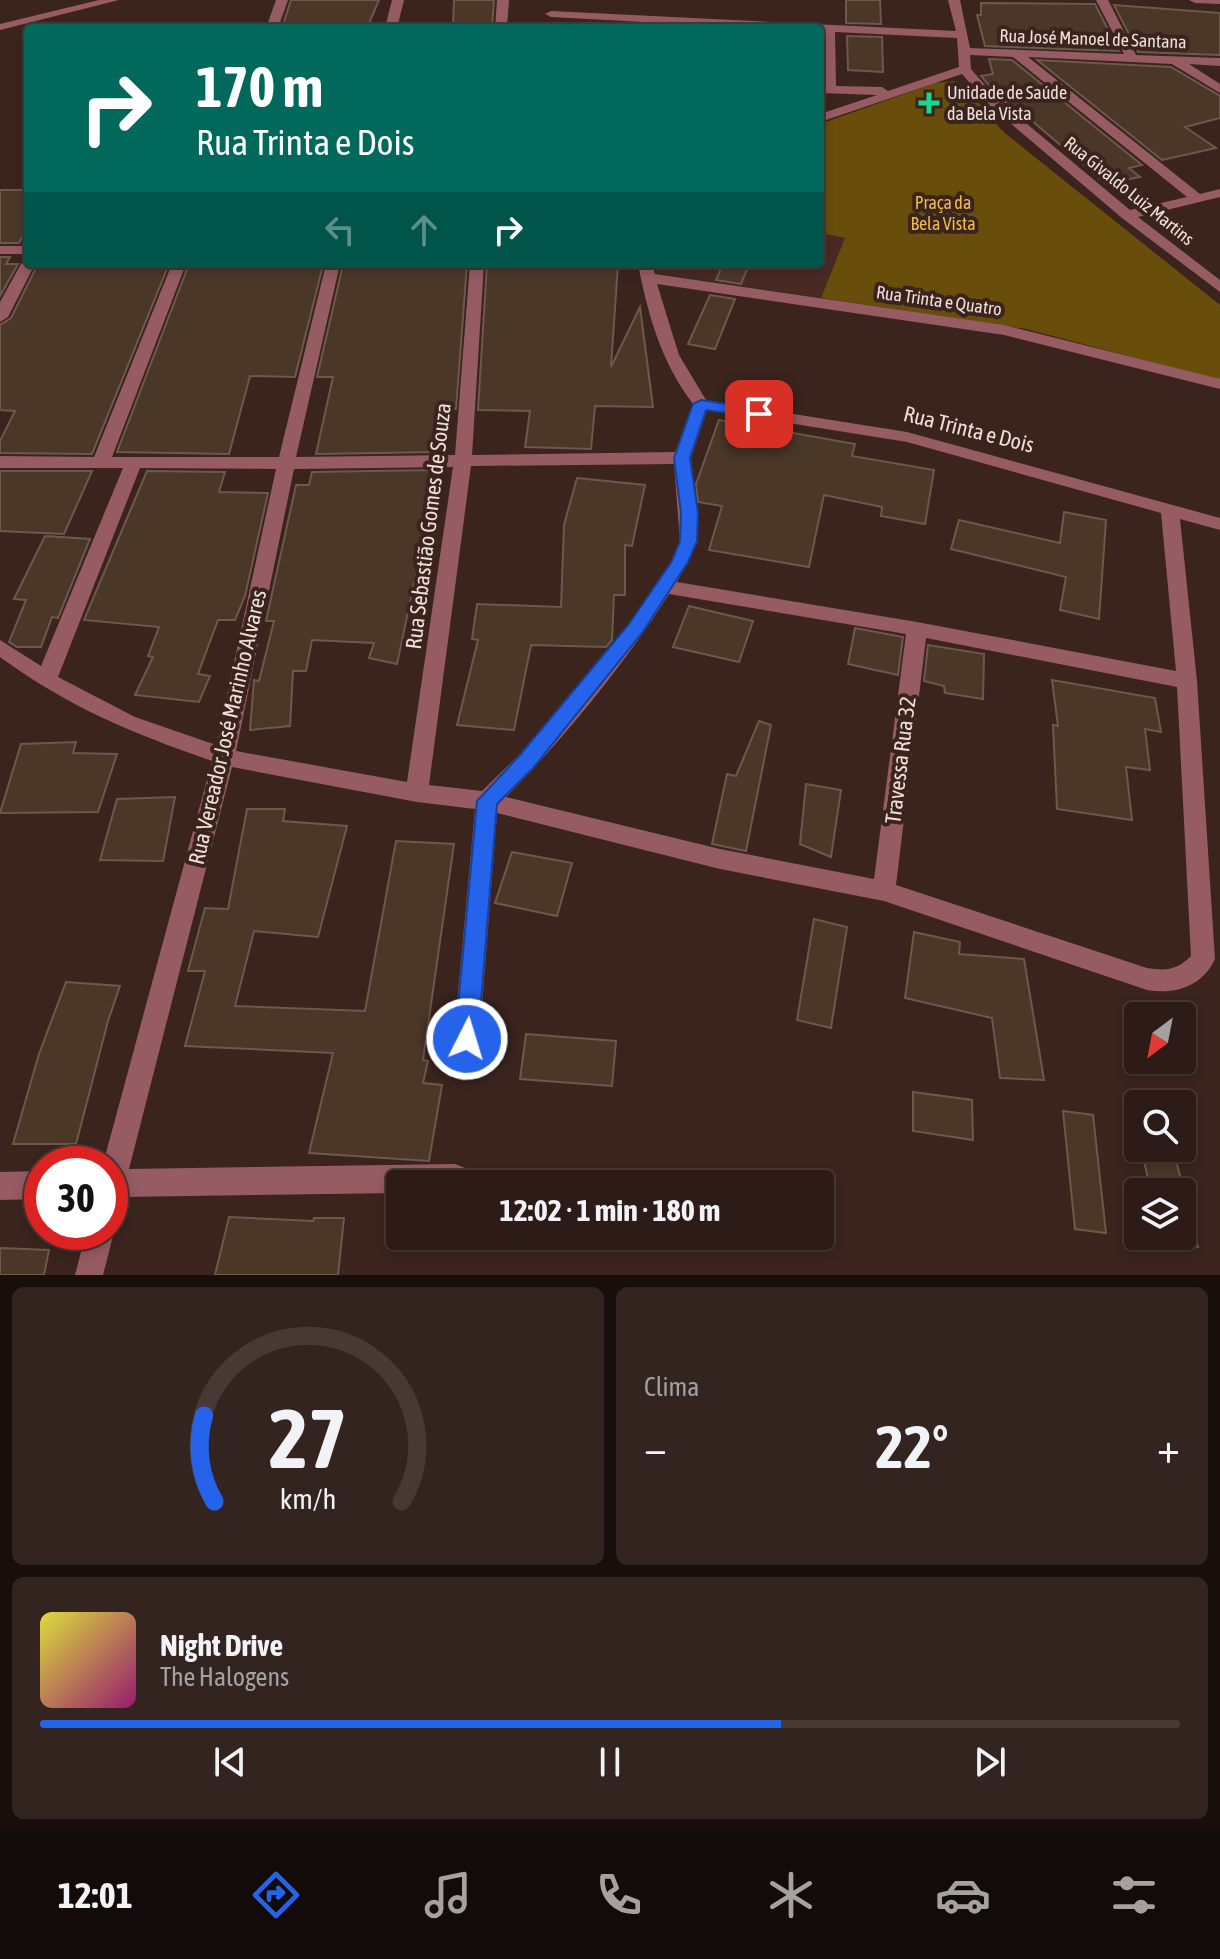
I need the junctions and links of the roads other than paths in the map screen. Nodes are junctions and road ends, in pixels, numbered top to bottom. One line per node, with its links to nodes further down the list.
1 (113, 0): 10 (street)
2 (282, 0): 12 (street)
3 (398, 0): 13 (street)
4 (503, 0): 14 (street)
5 (547, 0): 11 (street)
6 (954, 0): 19 (street)
7 (1102, 0): 23 (street)
8 (1195, 0): 9 (street)
9 (1220, 1)
10 (85, 2): 17 (street)
11 (551, 14): 15 (street); 16 (street)
12 (273, 24)
13 (392, 24)
14 (501, 24)
15 (557, 24)
16 (745, 24)
17 (0, 27)
18 (824, 28): 19 (street)
19 (963, 35): 20 (street)
20 (965, 51): 21 (street, Rua José Manoel de Santana); 26 (street)
21 (1018, 55): 23 (street, Rua José Manoel de Santana); 32 (street)
22 (824, 58): 27 (street)
23 (1132, 59): 24 (street, Rua José Manoel de Santana)
24 (1175, 61): 25 (street, Rua José Manoel de Santana); 28 (street)
25 (1220, 62)
26 (965, 69): 29 (street); 33 (street, Rua Givaldo Luiz Martins)
27 (825, 89): 29 (street)
28 (1220, 89)
29 (894, 92): 30 (street)
30 (824, 117)
31 (1220, 193): 32 (street)
32 (1197, 198): 33 (street)
33 (1127, 215): 41 (street, Rua Givaldo Luiz Martins)
34 (0, 250): 35 (street)
35 (24, 250)
36 (26, 268): 42 (street)
37 (177, 268): 48 (street)
38 (332, 268): 50 (street, Rua Vereador José Marinho Alvares)
39 (477, 268): 46 (street, Rua Sebastião Gomes de Souza)
40 (647, 271): 43 (street, Rua Trinta e Quatro); 44 (street)
41 (1220, 287)
42 (0, 317)
43 (1220, 384)
44 (701, 404): 45 (street); 51 (street, Rua Trinta e Dois)
45 (682, 458): 46 (street); 53 (street)
46 (463, 461): 50 (street); 59 (street, Rua Sebastião Gomes de Souza)
47 (0, 462): 48 (street)
48 (101, 462): 49 (street)
49 (134, 462): 50 (street); 56 (street)
50 (286, 463): 58 (street, Rua Vereador José Marinho Alvares)
51 (1170, 510): 52 (street, Rua Trinta e Dois); 57 (street)
52 (1220, 524)
53 (663, 586): 54 (street); 60 (street)
54 (917, 629): 57 (street); 61 (street, Travessa Rua 32)
55 (0, 647): 56 (street)
56 (46, 680): 58 (street)
57 (1187, 681): 61 (street)
58 (224, 757): 59 (street); 63 (street, Rua Vereador José Marinho Alvares)
59 (417, 793): 60 (street)
60 (487, 801): 61 (street); 62 (street)
61 (884, 891)
62 (464, 1069)
63 (120, 1146)
64 (386, 1179): 65 (street)
65 (128, 1184)
66 (24, 1185): 67 (street)
67 (0, 1186)
68 (95, 1250): 69 (street)
69 (89, 1275)

